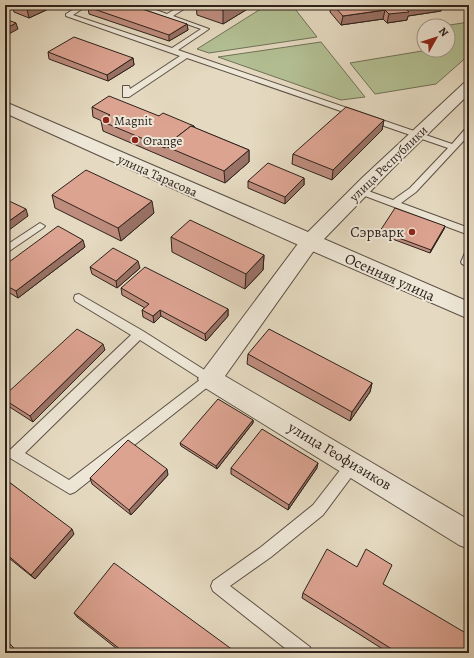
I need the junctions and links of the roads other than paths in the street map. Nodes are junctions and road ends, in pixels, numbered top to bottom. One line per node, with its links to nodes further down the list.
1 (12, 5): 6 (lane)
2 (85, 5): 8 (lane)
3 (136, 5): 5 (lane)
4 (187, 5): 7 (lane)
5 (146, 6): 7 (lane)
6 (5, 9)
7 (168, 16): 8 (lane)
8 (172, 51): 9 (lane)
9 (185, 56): 11 (lane); 14 (lane)
10 (469, 86): 14 (street, улица Республики)
11 (126, 88)
12 (5, 108): 20 (street, улица Тарасова)
13 (469, 130): 15 (lane)
14 (417, 134): 15 (lane); 16 (street, улица Республики)
15 (453, 147): 17 (lane)
16 (360, 191): 17 (lane); 20 (street, улица Республики)
17 (393, 204): 19 (lane)
18 (40, 226): 21 (lane)
19 (469, 232)
20 (310, 242): 25 (street, Осенняя улица); 27 (street, улица Республики)
21 (5, 251)
22 (469, 255): 23 (lane)
23 (469, 263)
24 (79, 298): 26 (lane)
25 (469, 312)
26 (139, 334): 27 (lane); 27 (lane)
27 (210, 378): 28 (street, улица Геофизиков)
28 (353, 464): 29 (street, улица Геофизиков); 30 (lane)
29 (469, 535)
30 (304, 653)

